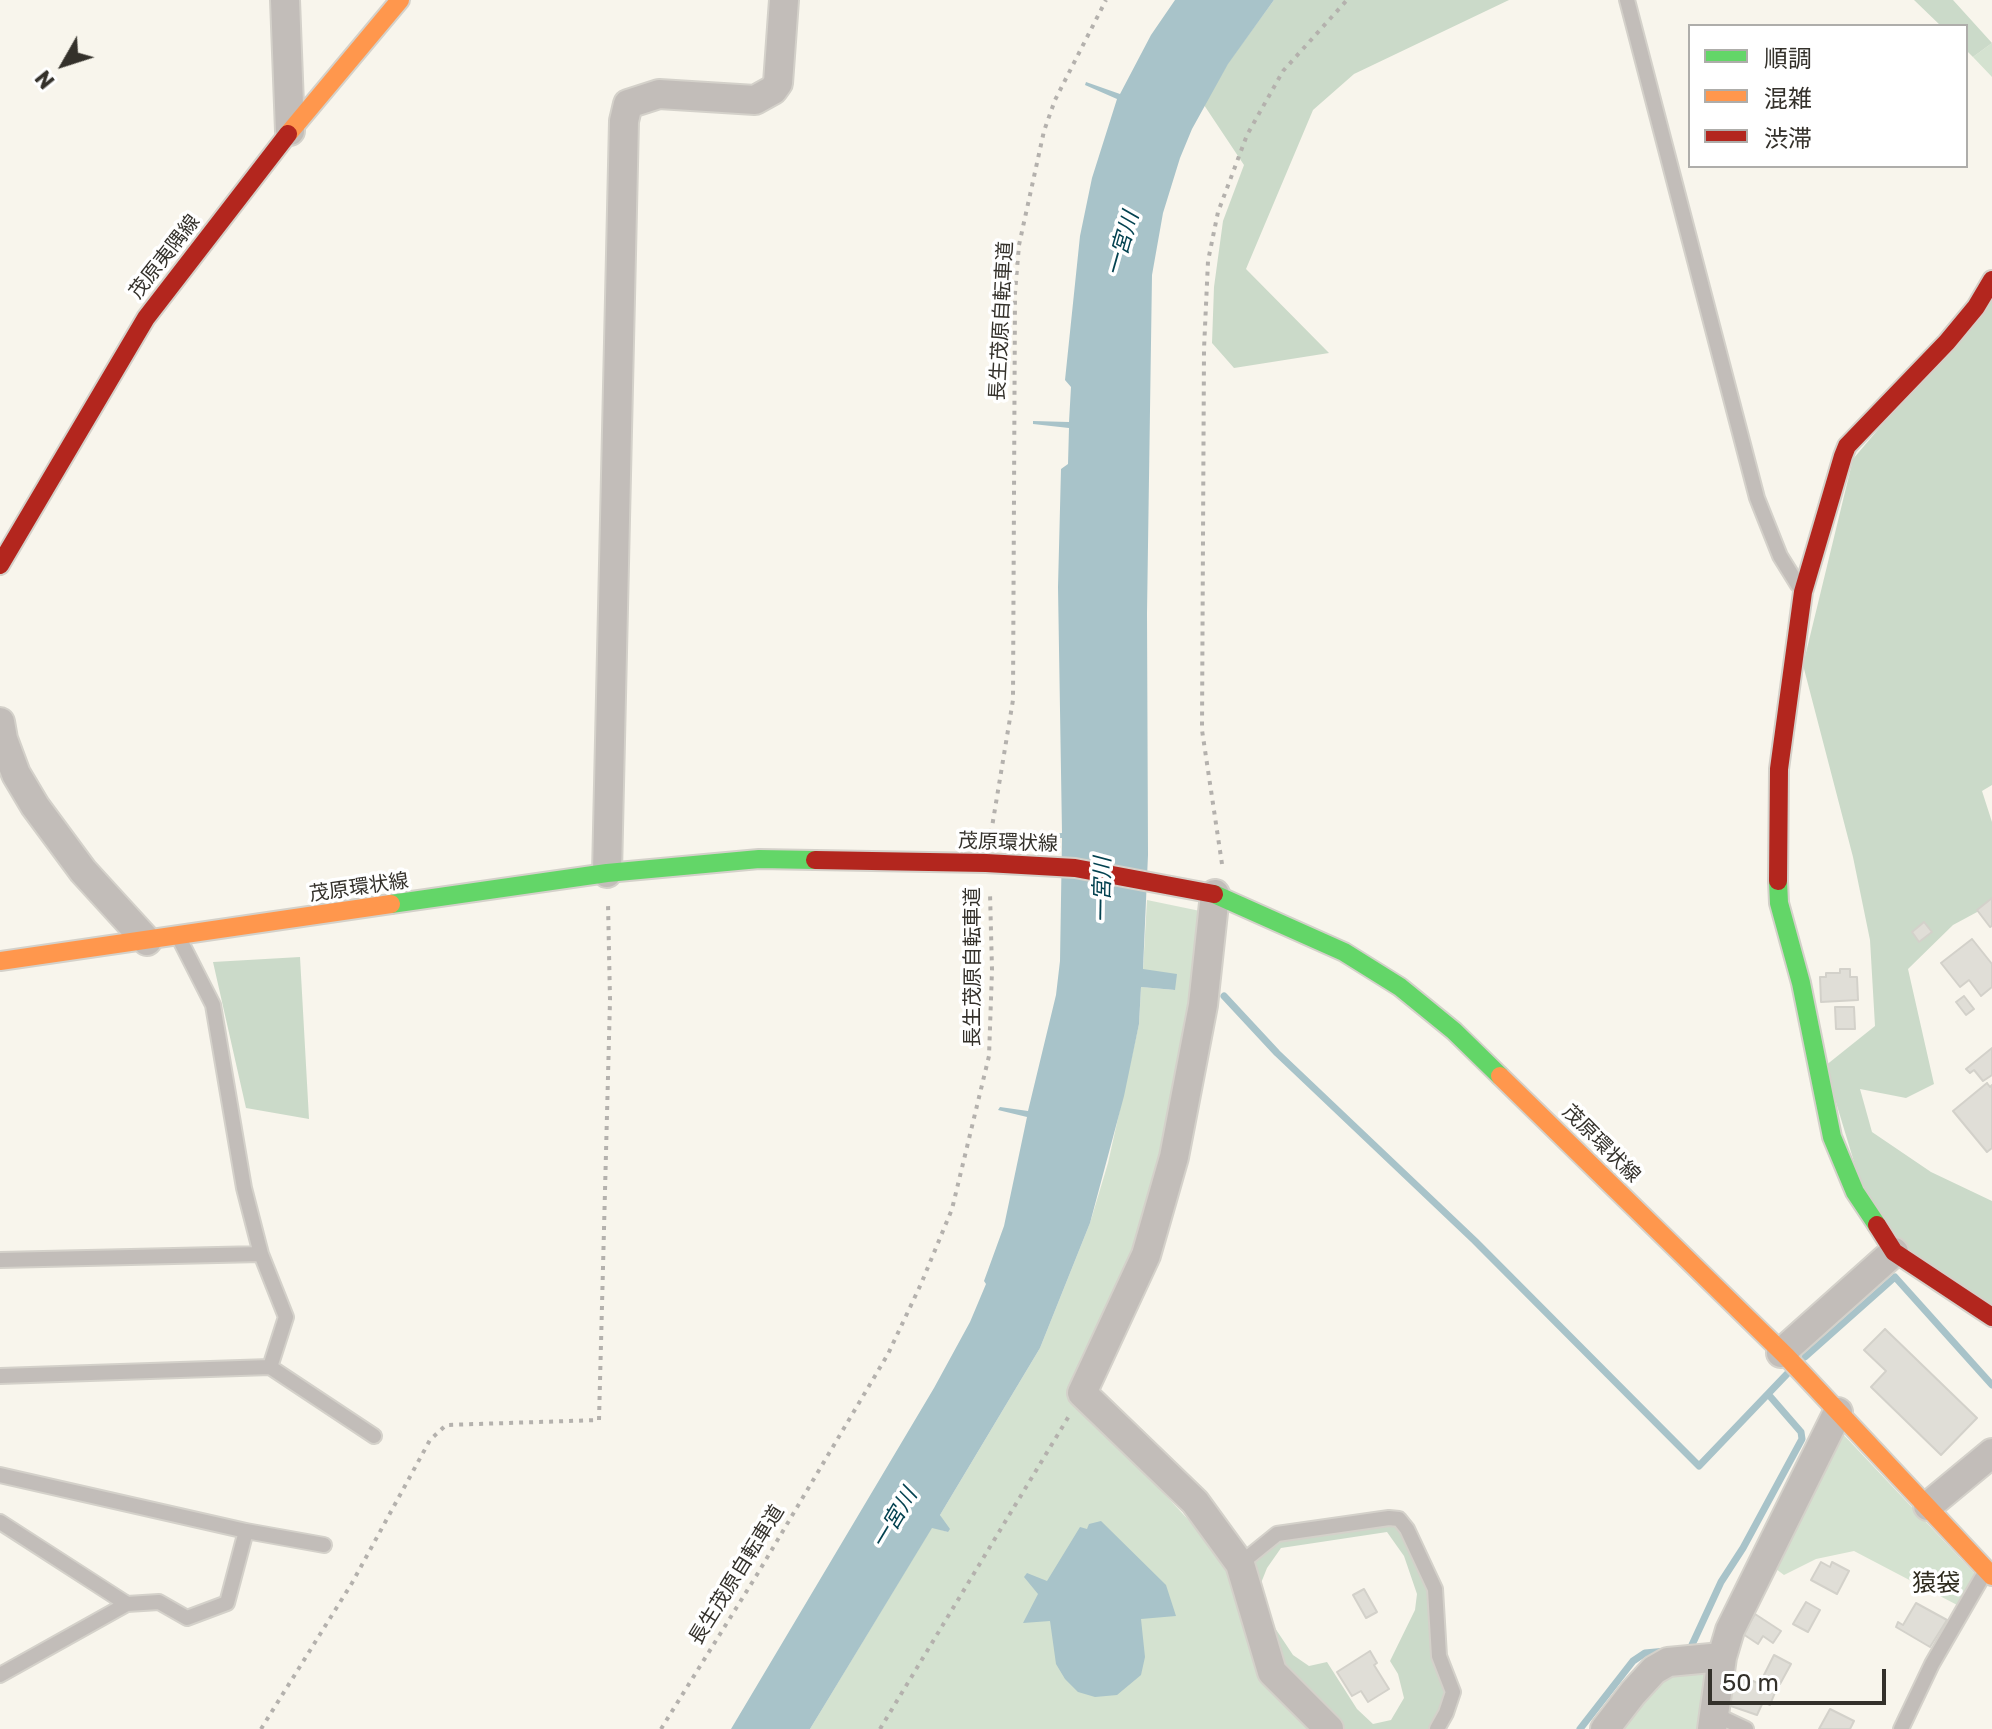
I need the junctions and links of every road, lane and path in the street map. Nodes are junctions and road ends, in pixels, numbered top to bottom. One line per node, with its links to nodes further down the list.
1 (285, 0): 7 (street)
2 (400, 0): 7 (main road, 茂原夷隅線)
3 (784, 0): 13 (street)
4 (1106, 0): 12 (path, 長生茂原自転車道)
5 (1347, 0): 14 (path)
6 (1627, 0): 10 (lane)
7 (290, 131): 9 (main road, 茂原夷隅線)
8 (1992, 280): 10 (main road)
9 (0, 565)
10 (1803, 592): 18 (main road)
11 (0, 722): 16 (street)
12 (986, 863): 13 (main road, 茂原環状線); 14 (main road, 茂原環状線); 41 (path, 長生茂原自転車道)
13 (607, 873): 15 (main road, 茂原環状線); 40 (path)
14 (1215, 894): 22 (main road, 茂原環状線); 25 (street)
15 (178, 937): 16 (main road, 茂原環状線); 19 (lane)
16 (147, 941): 17 (main road, 茂原環状線)
17 (0, 961)
18 (1894, 1252): 21 (main road); 22 (street)
19 (261, 1254): 20 (lane); 23 (lane)
20 (0, 1260)
21 (1992, 1317)
22 (1783, 1355): 26 (main road, 茂原環状線)
23 (270, 1367): 24 (lane); 27 (lane)
24 (0, 1376)
25 (1082, 1393): 34 (street); 42 (path)
26 (1838, 1412): 30 (main road, 茂原環状線); 37 (street)
27 (374, 1436)
28 (1992, 1453): 30 (street)
29 (0, 1475): 32 (lane)
30 (1928, 1506): 35 (main road, 茂原環状線)
31 (0, 1522): 36 (lane)
32 (246, 1531): 33 (lane); 36 (lane)
33 (324, 1545)
34 (1240, 1564): 43 (street); 44 (lane)
35 (1989, 1573): 47 (lane)
36 (127, 1604): 38 (lane)
37 (1722, 1657): 39 (street); 45 (street)
38 (0, 1675)
39 (1713, 1722): 46 (lane)
40 (261, 1729)
41 (661, 1729)
42 (880, 1729)
43 (1329, 1729)
44 (1437, 1729)
45 (1605, 1729)
46 (1746, 1729)
47 (1901, 1729)

